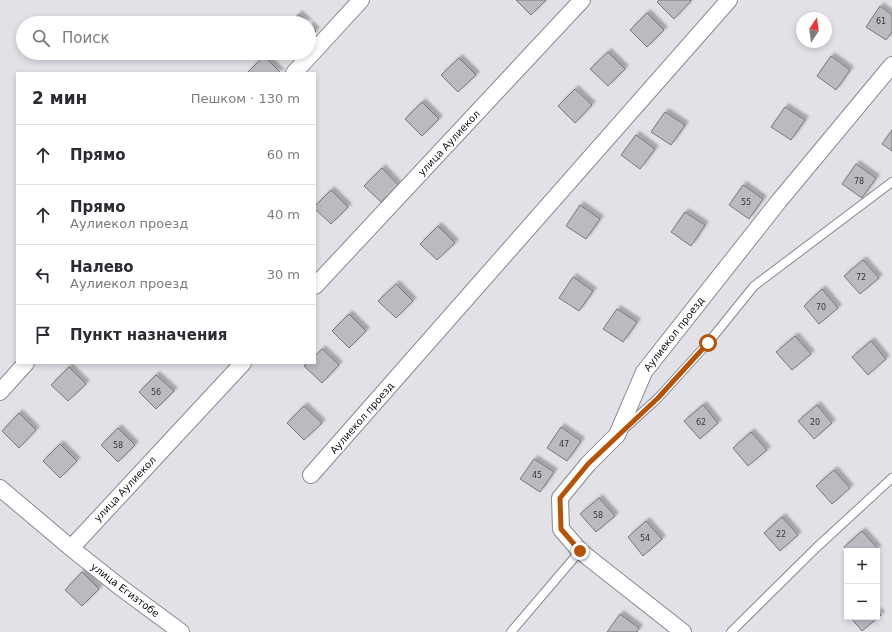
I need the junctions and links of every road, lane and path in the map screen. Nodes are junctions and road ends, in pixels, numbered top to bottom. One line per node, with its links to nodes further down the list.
1 (361, 0): 4 (street)
2 (582, 0): 9 (street, улица Аулиекол)
3 (729, 0): 14 (street, Аулиекол проезд)
4 (316, 49)
5 (306, 60): 7 (street)
6 (892, 65): 13 (street, Аулиекол проезд)
7 (295, 72)
8 (892, 182): 13 (lane)
9 (316, 285)
10 (25, 364): 12 (street)
11 (242, 364): 17 (street, улица Аулиекол)
12 (0, 392)
13 (617, 435): 18 (street, Аулиекол проезд)
14 (311, 475)
15 (892, 478): 22 (lane)
16 (0, 488): 17 (street)
17 (71, 548): 19 (street, улица Егизтобе)
18 (580, 551): 20 (lane); 21 (street, Аулиекол проезд)
19 (181, 632)
20 (511, 632)
21 (683, 632)
22 (731, 632)

